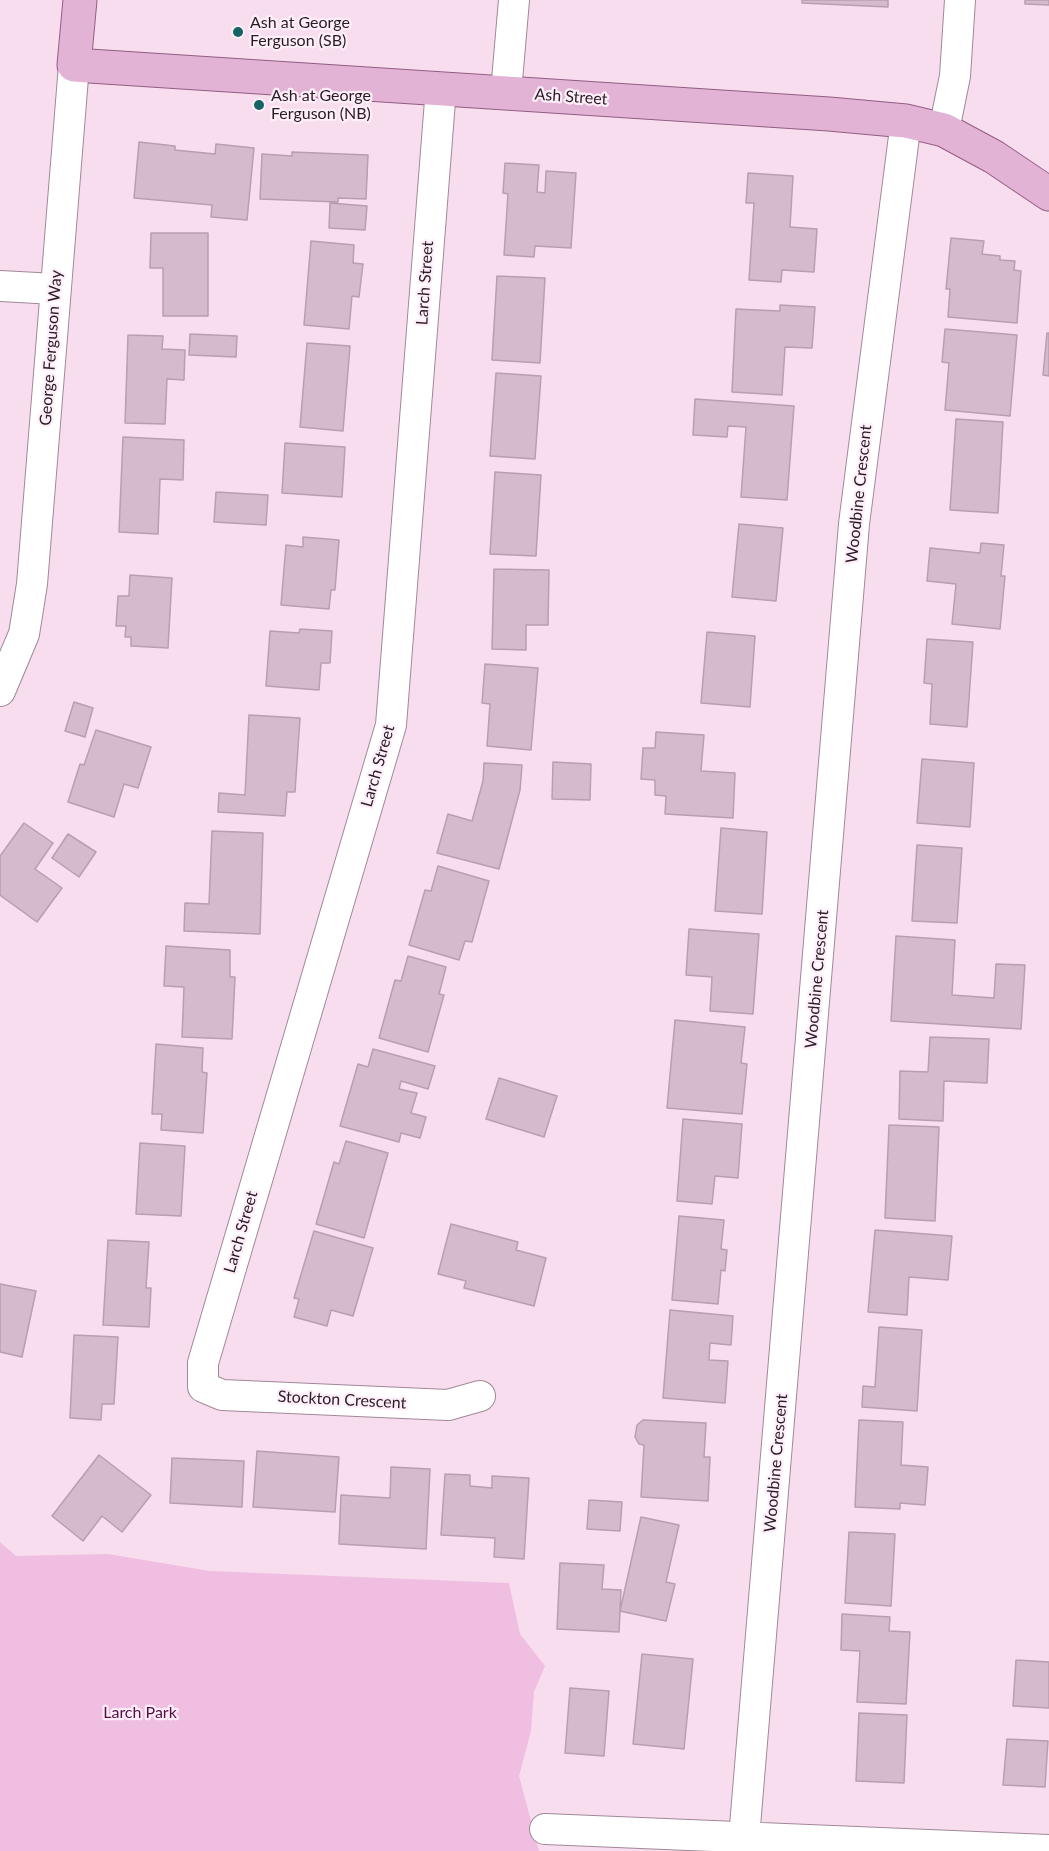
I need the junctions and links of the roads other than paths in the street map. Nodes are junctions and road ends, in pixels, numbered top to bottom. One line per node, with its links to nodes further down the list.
1 (80, 0): 4 (main road, George Ferguson Way)
2 (514, 0): 6 (street)
3 (960, 0): 8 (street)
4 (74, 65): 5 (main road, Ash Street); 11 (street, George Ferguson Way)
5 (441, 87): 6 (main road, Ash Street); 14 (street, Larch Street)
6 (506, 92): 7 (main road, Ash Street)
7 (906, 121): 8 (main road, Ash Street); 17 (street, Woodbine Crescent)
8 (944, 130): 9 (main road, Ash Street)
9 (1049, 194)
10 (0, 286): 11 (street)
11 (55, 289): 12 (street, George Ferguson Way)
12 (12, 633): 13 (street, George Ferguson Way)
13 (0, 691)
14 (203, 1387): 15 (street, Stockton Crescent)
15 (480, 1396)
16 (545, 1829): 17 (street)
17 (744, 1838): 18 (street)
18 (1049, 1850)

